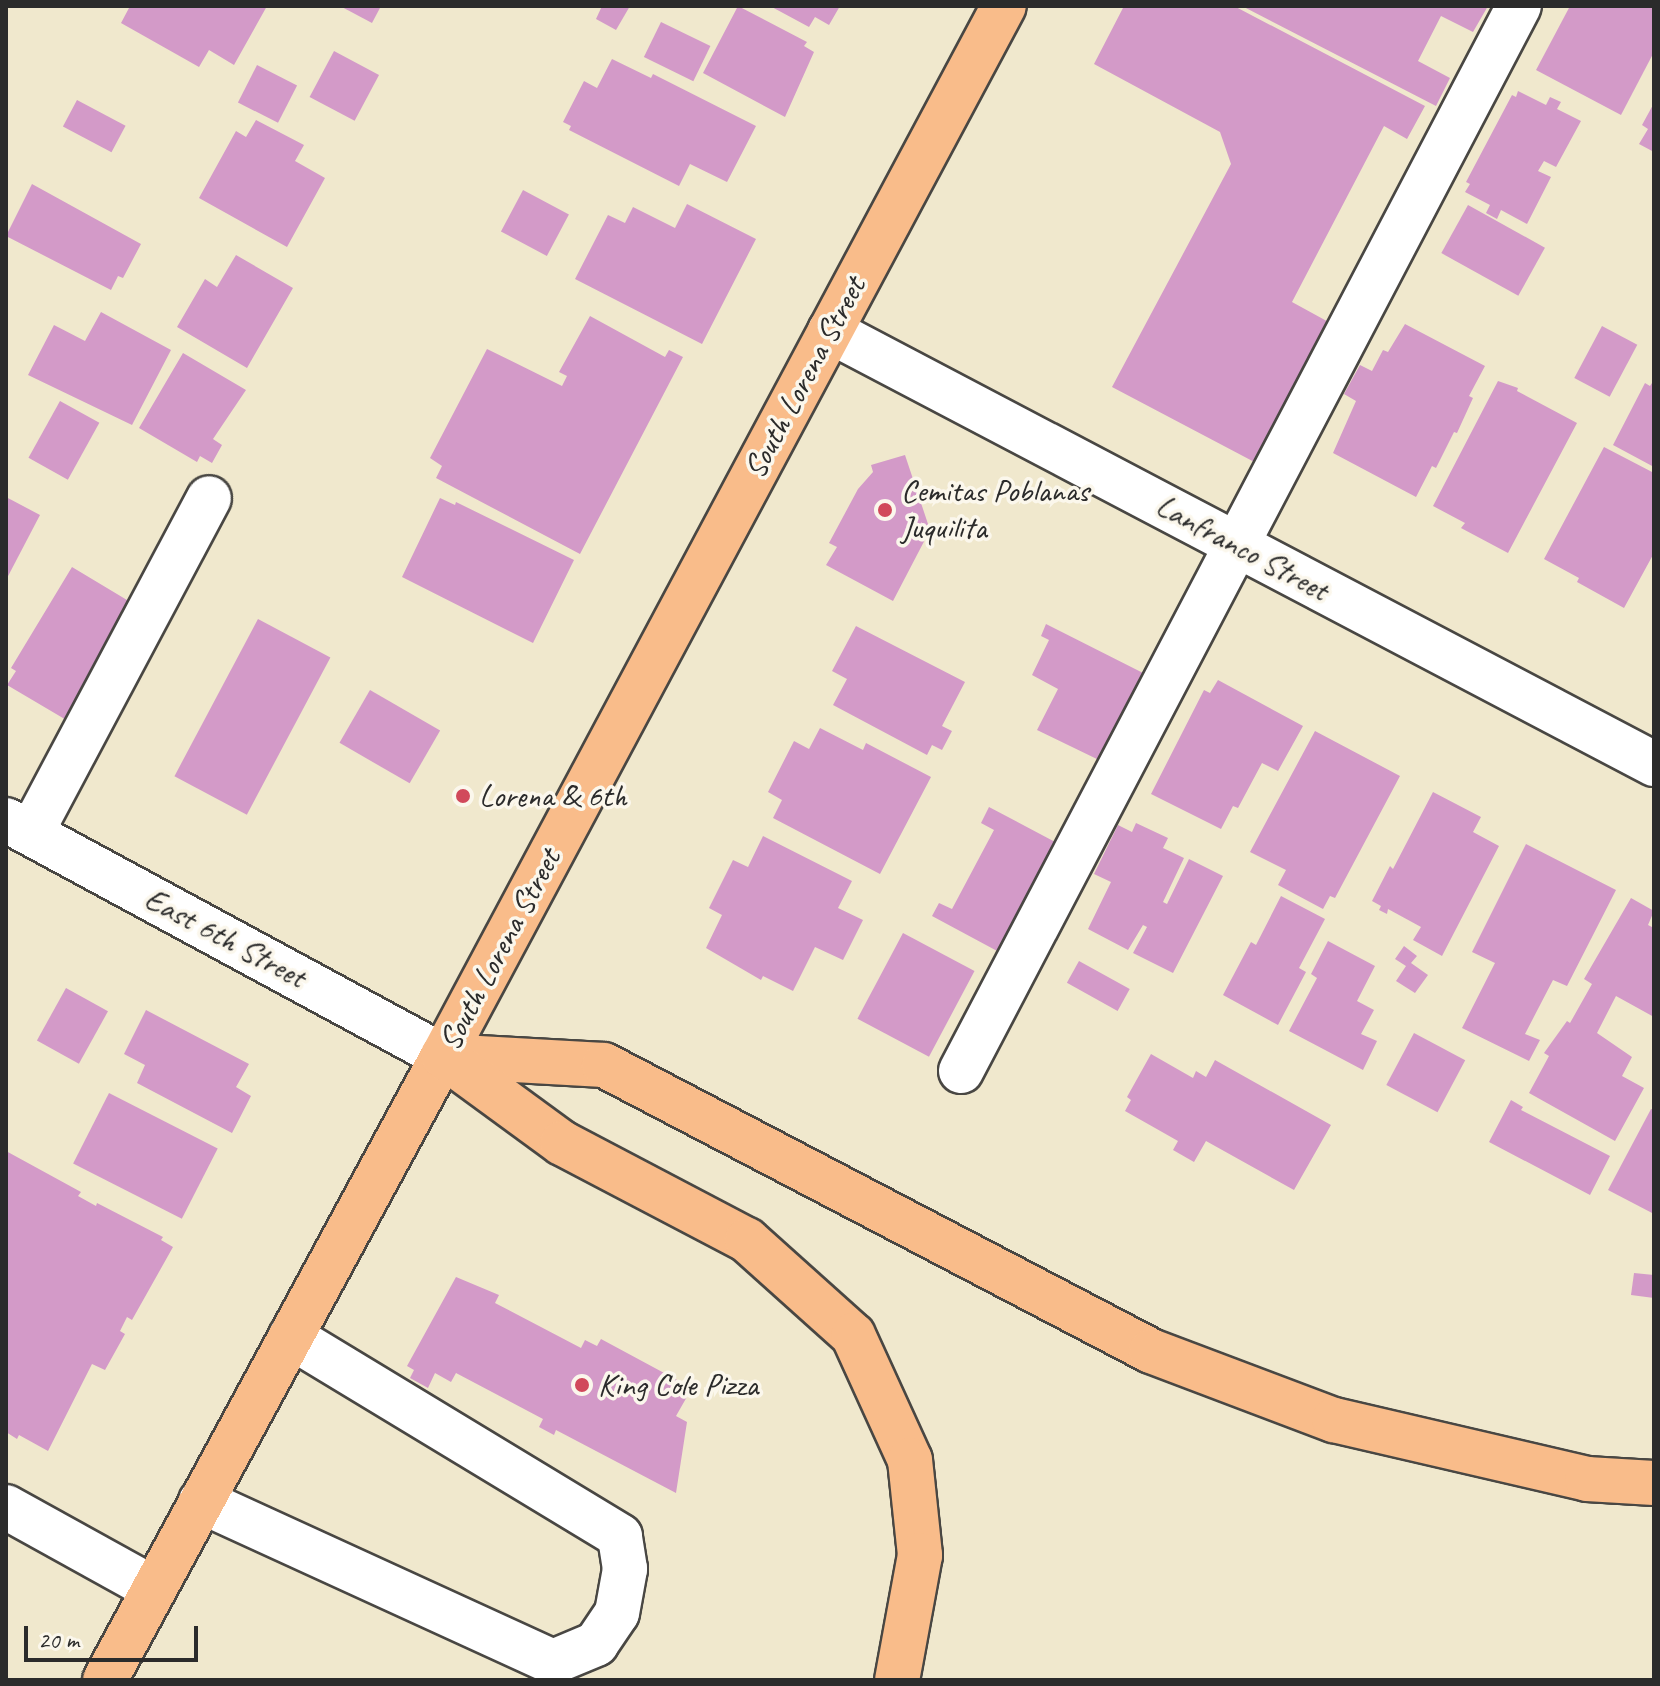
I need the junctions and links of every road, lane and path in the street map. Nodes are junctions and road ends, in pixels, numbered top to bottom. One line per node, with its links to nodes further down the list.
1 (1004, 6): 3 (main road, South Lorena Street)
2 (1519, 6): 5 (street)
3 (830, 331): 5 (street, Lanfranco Street); 8 (main road, South Lorena Street)
4 (209, 498): 7 (street)
5 (1238, 547): 6 (street, Lanfranco Street); 9 (street)
6 (1654, 764)
7 (18, 827): 8 (street, East 6th Street)
8 (443, 1056): 10 (main road, South Lorena Street); 11 (main road); 16 (main road)
9 (961, 1071)
10 (291, 1337): 12 (main road, South Lorena Street); 12 (street)
11 (1654, 1483)
12 (201, 1501): 14 (main road, South Lorena Street)
13 (6, 1507): 14 (street)
14 (154, 1589): 15 (main road, South Lorena Street)
15 (105, 1680)
16 (897, 1680)

